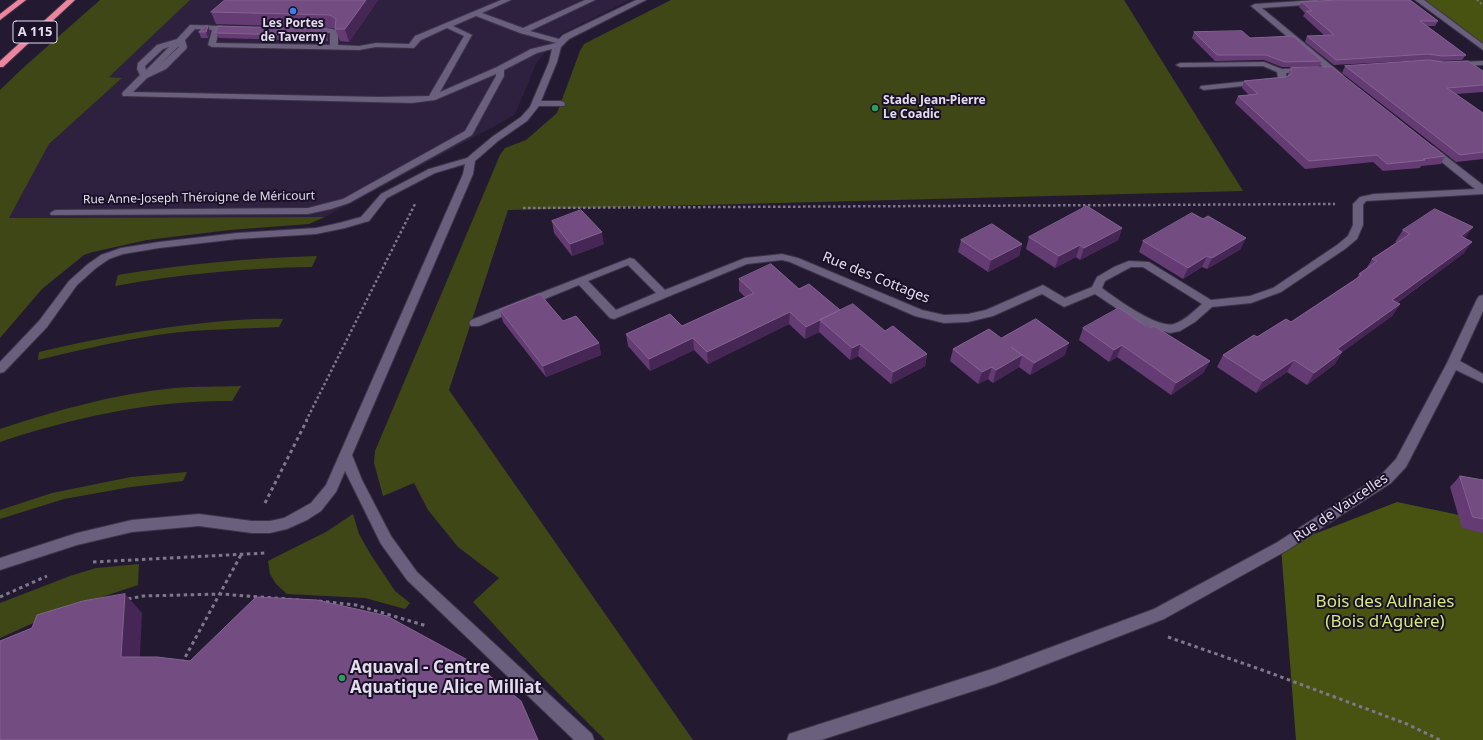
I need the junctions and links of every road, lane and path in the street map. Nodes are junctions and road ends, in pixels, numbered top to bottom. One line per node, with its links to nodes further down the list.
1 (22, 0): 11 (highway, A 115)
2 (71, 0): 19 (highway, A 115)
3 (507, 0): 10 (street)
4 (591, 0): 14 (street)
5 (642, 0): 15 (street)
6 (1419, 0): 17 (street)
7 (1477, 0): 9 (path)
8 (1330, 2): 24 (street)
9 (1483, 5)
10 (477, 14): 12 (street); 14 (street)
11 (0, 18)
12 (448, 26): 16 (street); 28 (street)
13 (303, 30): 16 (street)
14 (522, 31): 15 (street)
15 (558, 44): 23 (street); 29 (street)
16 (334, 48): 28 (street)
17 (1483, 48)
18 (1483, 63): 21 (street)
19 (0, 65)
20 (1180, 65): 25 (street)
21 (1446, 65)
22 (1346, 68): 24 (street)
23 (500, 69): 28 (street); 37 (street, Rue Anne-Joseph Théroigne de Méricourt)
24 (1331, 70): 25 (street); 26 (street)
25 (1281, 71): 27 (street)
26 (1349, 84)
27 (1204, 88)
28 (432, 98)
29 (535, 103): 30 (street); 32 (street)
30 (561, 104)
31 (1422, 142): 34 (street)
32 (470, 160): 33 (street); 47 (street)
33 (432, 171): 45 (street); 48 (path)
34 (1483, 191): 35 (street)
35 (1358, 204): 36 (path); 42 (street)
36 (523, 208)
37 (55, 213)
38 (581, 280): 40 (street); 40 (street, Rue des Cottages); 43 (street)
39 (1096, 289): 40 (street, Rue des Cottages); 42 (street); 42 (street, Rue des Cottages)
40 (664, 295)
41 (1483, 299): 44 (street, Rue de Vaucelles)
42 (1209, 304)
43 (475, 324)
44 (1453, 364): 46 (street); 59 (street, Rue de Vaucelles)
45 (0, 369)
46 (1483, 379)
47 (345, 455): 52 (street); 62 (street)
48 (264, 504)
49 (270, 551): 50 (path)
50 (242, 552): 51 (path); 54 (path)
51 (87, 562)
52 (0, 564)
53 (48, 575): 55 (path)
54 (221, 594): 56 (path); 57 (path); 61 (path)
55 (0, 598)
56 (301, 600)
57 (121, 601)
58 (317, 601): 60 (path)
59 (1131, 624): 63 (street, Rue de Vaucelles); 64 (path)
60 (434, 628)
61 (179, 669)
62 (586, 740)
63 (795, 740)
64 (1440, 740)

